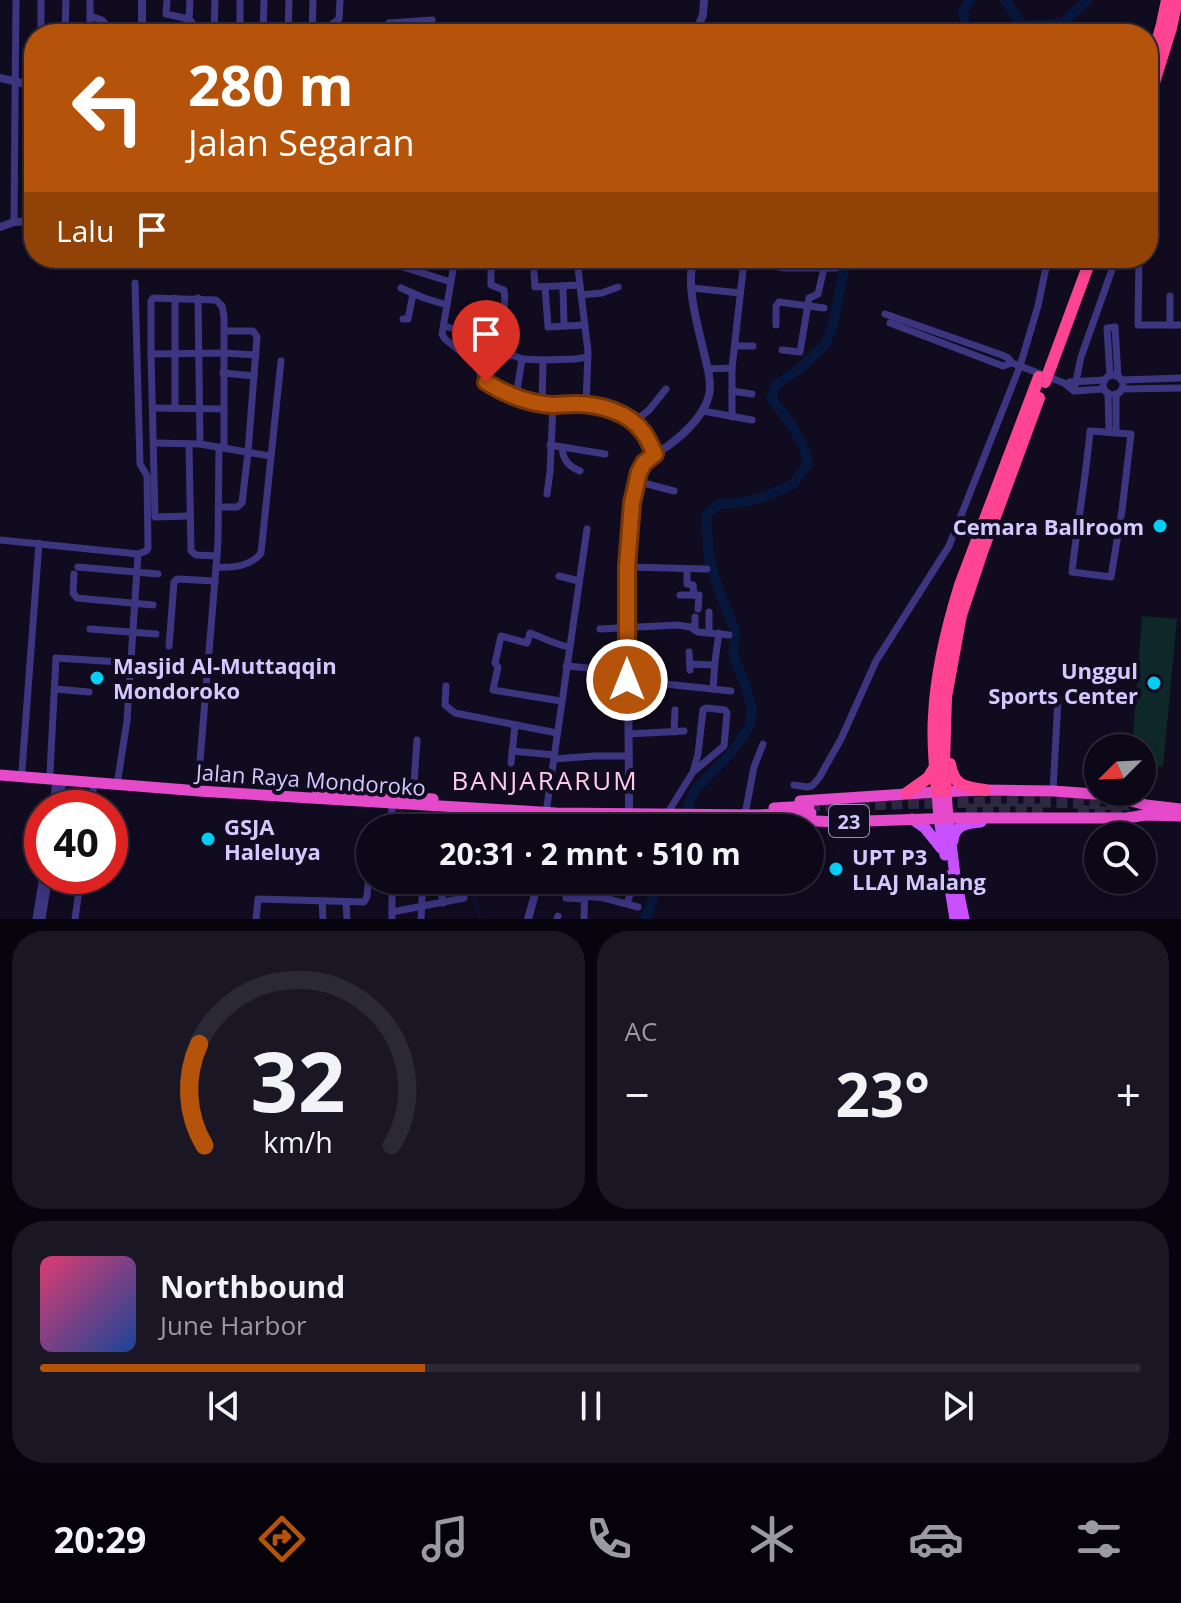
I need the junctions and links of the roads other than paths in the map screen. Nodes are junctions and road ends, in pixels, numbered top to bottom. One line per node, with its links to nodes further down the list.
1 (16, 0): 35 (street)
2 (41, 0): 19 (street)
3 (66, 0): 20 (street)
4 (90, 0): 16 (street)
5 (142, 0): 23 (street)
6 (167, 0): 17 (street)
7 (190, 0): 17 (street)
8 (215, 0): 25 (street)
9 (240, 0): 26 (street)
10 (264, 0): 27 (street)
11 (289, 0): 28 (street)
12 (313, 0): 29 (street)
13 (340, 0): 30 (street)
14 (1167, 0): 32 (highway)
15 (1177, 0): 33 (highway)
16 (90, 16): 21 (street); 22 (street)
17 (189, 19): 24 (street)
18 (389, 23): 31 (street)
19 (41, 24)
20 (65, 24)
21 (90, 24)
22 (105, 24)
23 (142, 24)
24 (193, 24)
25 (214, 24)
26 (240, 24)
27 (263, 24)
28 (288, 24)
29 (314, 24)
30 (331, 24)
31 (432, 24)
32 (1158, 40)
33 (1158, 70)
34 (0, 78): 35 (street)
35 (17, 81): 36 (street); 37 (street)
36 (24, 83)
37 (14, 222): 38 (street); 39 (street)
38 (24, 222)
39 (0, 227)
40 (406, 268): 54 (street)
41 (453, 268): 54 (street)
42 (491, 268): 82 (street)
43 (578, 268): 56 (street)
44 (692, 268): 61 (street)
45 (743, 268): 62 (street)
46 (824, 268): 47 (street); 69 (street)
47 (836, 268)
48 (1046, 268): 99 (street)
49 (1079, 268): 97 (highway)
50 (1087, 268): 97 (highway)
51 (1113, 268): 74 (street)
52 (1139, 268): 77 (street)
53 (534, 273): 57 (street)
54 (451, 282): 68 (street)
55 (135, 283): 143 (street)
56 (579, 285): 57 (street); 64 (street)
57 (545, 287): 80 (street)
58 (618, 287): 64 (street)
59 (401, 288): 63 (street)
60 (563, 288): 80 (street)
61 (692, 288): 62 (street); 101 (street)
62 (740, 293): 84 (street)
63 (413, 294): 68 (street); 72 (street)
64 (581, 295): 75 (street)
65 (1170, 296): 77 (street)
66 (175, 298): 67 (street); 90 (street); 91 (street)
67 (198, 298): 81 (street); 87 (street)
68 (447, 305): 79 (street)
69 (807, 305): 70 (street); 76 (street); 86 (street)
70 (824, 308)
71 (885, 314): 83 (street)
72 (403, 319)
73 (890, 323): 83 (street)
74 (1093, 323): 106 (street); 108 (street)
75 (585, 325): 80 (street); 93 (street)
76 (776, 325)
77 (1170, 325): 78 (street)
78 (1181, 325)
79 (444, 326): 82 (street); 98 (street)
80 (564, 326)
81 (225, 331): 88 (street); 92 (street)
82 (496, 338): 89 (street)
83 (948, 340): 99 (street)
84 (735, 346): 85 (street); 100 (street)
85 (753, 346)
86 (782, 350)
87 (199, 353): 88 (street); 91 (street); 120 (street)
88 (224, 353): 92 (street); 102 (street)
89 (491, 353): 94 (street); 98 (street)
90 (151, 354): 91 (street); 118 (street)
91 (176, 354): 119 (street)
92 (256, 355): 103 (street)
93 (588, 357): 95 (street); 117 (street)
94 (522, 359): 95 (street); 114 (street)
95 (543, 360): 115 (street)
96 (281, 361): 136 (street)
97 (1048, 364): 105 (highway, bridge)
98 (477, 365): 114 (street)
99 (1016, 365): 107 (street); 212 (street)
100 (732, 368): 101 (street); 111 (street)
101 (708, 369): 122 (street)
102 (223, 373): 103 (street); 121 (street)
103 (254, 376): 133 (street)
104 (1181, 378): 108 (street)
105 (1042, 380): 158 (highway); 204 (highway)
106 (1075, 381): 107 (street); 108 (street); 112 (street)
107 (1064, 383): 112 (street)
108 (1113, 385): 109 (street); 112 (street); 126 (street)
109 (1181, 388)
110 (666, 389): 125 (street)
111 (732, 391): 113 (street); 123 (street)
112 (1074, 391)
113 (752, 394)
114 (516, 397): 115 (street)
115 (542, 403): 116 (street)
116 (553, 405): 117 (street); 130 (street)
117 (586, 405): 125 (street)
118 (153, 408): 119 (street); 127 (street)
119 (175, 408): 120 (street)
120 (199, 409): 121 (street); 129 (street)
121 (224, 409): 131 (street)
122 (703, 411): 123 (street); 135 (street)
123 (732, 417): 124 (street)
124 (752, 420)
125 (634, 422): 135 (street)
126 (1112, 432): 126 (street)
127 (154, 443): 128 (street); 143 (street)
128 (189, 444): 129 (street); 142 (street)
129 (200, 444): 131 (street)
130 (550, 445): 132 (street); 140 (street)
131 (222, 447): 133 (street); 141 (street)
132 (562, 447): 134 (street); 137 (street)
133 (248, 452): 136 (street); 141 (street)
134 (605, 454)
135 (655, 454): 138 (street)
136 (270, 456): 149 (street)
137 (580, 471)
138 (636, 481): 139 (street); 150 (street)
139 (674, 491)
140 (547, 494)
141 (219, 507): 148 (street)
142 (190, 516): 143 (street); 148 (street)
143 (151, 517): 147 (street)
144 (587, 529): 157 (street)
145 (0, 540): 146 (street)
146 (39, 543): 147 (street); 205 (street)
147 (138, 554): 153 (street)
148 (217, 556): 149 (street)
149 (216, 567): 156 (street)
150 (627, 567): 151 (street); 164 (street)
151 (687, 569): 152 (street); 160 (street)
152 (707, 569)
153 (137, 572): 154 (street); 161 (street); 161 (street)
154 (158, 574)
155 (559, 576): 157 (street)
156 (215, 581): 173 (street); 211 (street)
157 (579, 581): 174 (street)
158 (969, 591): 215 (highway); 217 (highway)
159 (680, 595): 160 (street)
160 (694, 595): 167 (street)
161 (135, 604): 162 (street); 168 (street)
162 (153, 605)
163 (709, 612): 169 (street)
164 (628, 628): 166 (street); 167 (street); 180 (street)
165 (90, 629): 168 (street)
166 (600, 629)
167 (695, 630): 169 (street)
168 (133, 633): 171 (street); 176 (street)
169 (709, 633): 170 (street)
170 (719, 633): 172 (street); 178 (street)
171 (156, 634)
172 (729, 635)
173 (169, 646)
174 (569, 647): 179 (street); 188 (street)
175 (689, 652): 178 (street)
176 (131, 662): 177 (street); 183 (street); 209 (street)
177 (152, 664)
178 (714, 665): 184 (street)
179 (566, 666): 180 (street); 188 (street)
180 (627, 668): 181 (street)
181 (627, 680): 184 (street); 194 (street)
182 (446, 686): 190 (street)
183 (56, 689): 186 (street); 208 (street)
184 (713, 689): 185 (street)
185 (731, 691)
186 (89, 692)
187 (1058, 699): 216 (street)
188 (561, 701): 193 (street)
189 (675, 710): 192 (street)
190 (515, 725): 193 (street); 197 (street)
191 (684, 731): 192 (street)
192 (674, 732): 194 (street)
193 (557, 733): 201 (street)
194 (629, 734): 199 (street)
195 (417, 740): 220 (street)
196 (763, 744): 224 (street)
197 (512, 751): 201 (street); 202 (street)
198 (698, 754): 200 (street); 200 (street); 206 (street)
199 (629, 756): 201 (street); 223 (street)
200 (711, 756): 206 (street)
201 (554, 757): 227 (street)
202 (511, 763)
203 (0, 767): 205 (highway, Jalan Raya Mondoroko / 23)
204 (935, 767): 217 (highway); 218 (highway)
205 (22, 770): 208 (highway, Jalan Raya Mondoroko / 23)
206 (693, 772): 230 (street)
207 (0, 775): 208 (highway, Jalan Raya Mondoroko / 23)
208 (56, 777): 209 (highway, Jalan Raya Mondoroko / 23); 210 (highway, Jalan Raya Mondoroko / 23); 213 (street)
209 (118, 781): 210 (highway, Jalan Raya Mondoroko / 23); 211 (highway, Jalan Raya Mondoroko / 23); 219 (highway, Jalan Raya Mondoroko / 23)
210 (94, 783): 214 (street)
211 (198, 785): 219 (highway, Jalan Raya Mondoroko / 23)
212 (794, 785)
213 (56, 790)
214 (93, 790)
215 (985, 790): 216 (highway, Jalan Raya Mondoroko); 217 (highway, Jalan Raya Mondoroko)
216 (1053, 791): 229 (highway, Jalan Raya Mondoroko)
217 (942, 792): 218 (highway, Jalan Raya Mondoroko); 236 (highway)
218 (907, 793): 231 (highway, Jalan Raya Mondoroko)
219 (339, 797): 221 (highway, Jalan Raya Mondoroko / 23)
220 (413, 798): 221 (highway, Jalan Raya Mondoroko / 23); 227 (highway, Jalan Raya Mondoroko / 23)
221 (375, 799): 222 (highway, Jalan Raya Mondoroko / 23)
222 (392, 804): 227 (highway, Jalan Raya Mondoroko / 23); 233 (street)
223 (629, 808): 227 (highway, Jalan Raya Mondoroko / 23); 230 (highway, Jalan Raya Mondoroko / 23)
224 (746, 809): 231 (highway, Jalan Raya Mondoroko / 23); 232 (highway, Jalan Raya Mondoroko / 23)
225 (1129, 809): 229 (highway)
226 (1181, 809): 229 (highway)
227 (552, 810): 230 (highway, Jalan Raya Mondoroko / 23); 234 (street)
228 (810, 810): 231 (highway, Jalan Raya Mondoroko / 23)
229 (1146, 810): 235 (highway); 237 (highway)
230 (675, 811): 232 (highway, Jalan Raya Mondoroko / 23)
231 (774, 811): 232 (highway, Jalan Raya Mondoroko / 23); 238 (highway, 23)
232 (699, 812)
233 (392, 814)
234 (552, 814)
235 (1181, 816)
236 (944, 818): 237 (highway); 238 (highway, 23); 239 (main road)
237 (1026, 818): 239 (main road)
238 (912, 819): 239 (main road)
239 (949, 855): 267 (main road); 268 (main road)
240 (43, 894): 258 (street)
241 (78, 894): 260 (street)
242 (367, 894): 253 (street)
243 (392, 894): 259 (street)
244 (422, 894): 257 (street)
245 (442, 894): 254 (street)
246 (535, 894): 265 (street)
247 (584, 894): 251 (street)
248 (630, 894): 255 (street)
249 (464, 898): 254 (street)
250 (566, 898): 251 (street)
251 (584, 898): 255 (street); 266 (street)
252 (322, 901): 253 (street); 261 (street); 262 (street)
253 (346, 902): 263 (street)
254 (443, 903): 257 (street)
255 (627, 903): 256 (street)
256 (638, 907)
257 (420, 908): 259 (street); 264 (street)
258 (40, 915)
259 (392, 916)
260 (75, 919)
261 (256, 919)
262 (323, 919)
263 (347, 919)
264 (421, 919)
265 (528, 919)
266 (584, 919)
267 (955, 919)
268 (964, 919)

